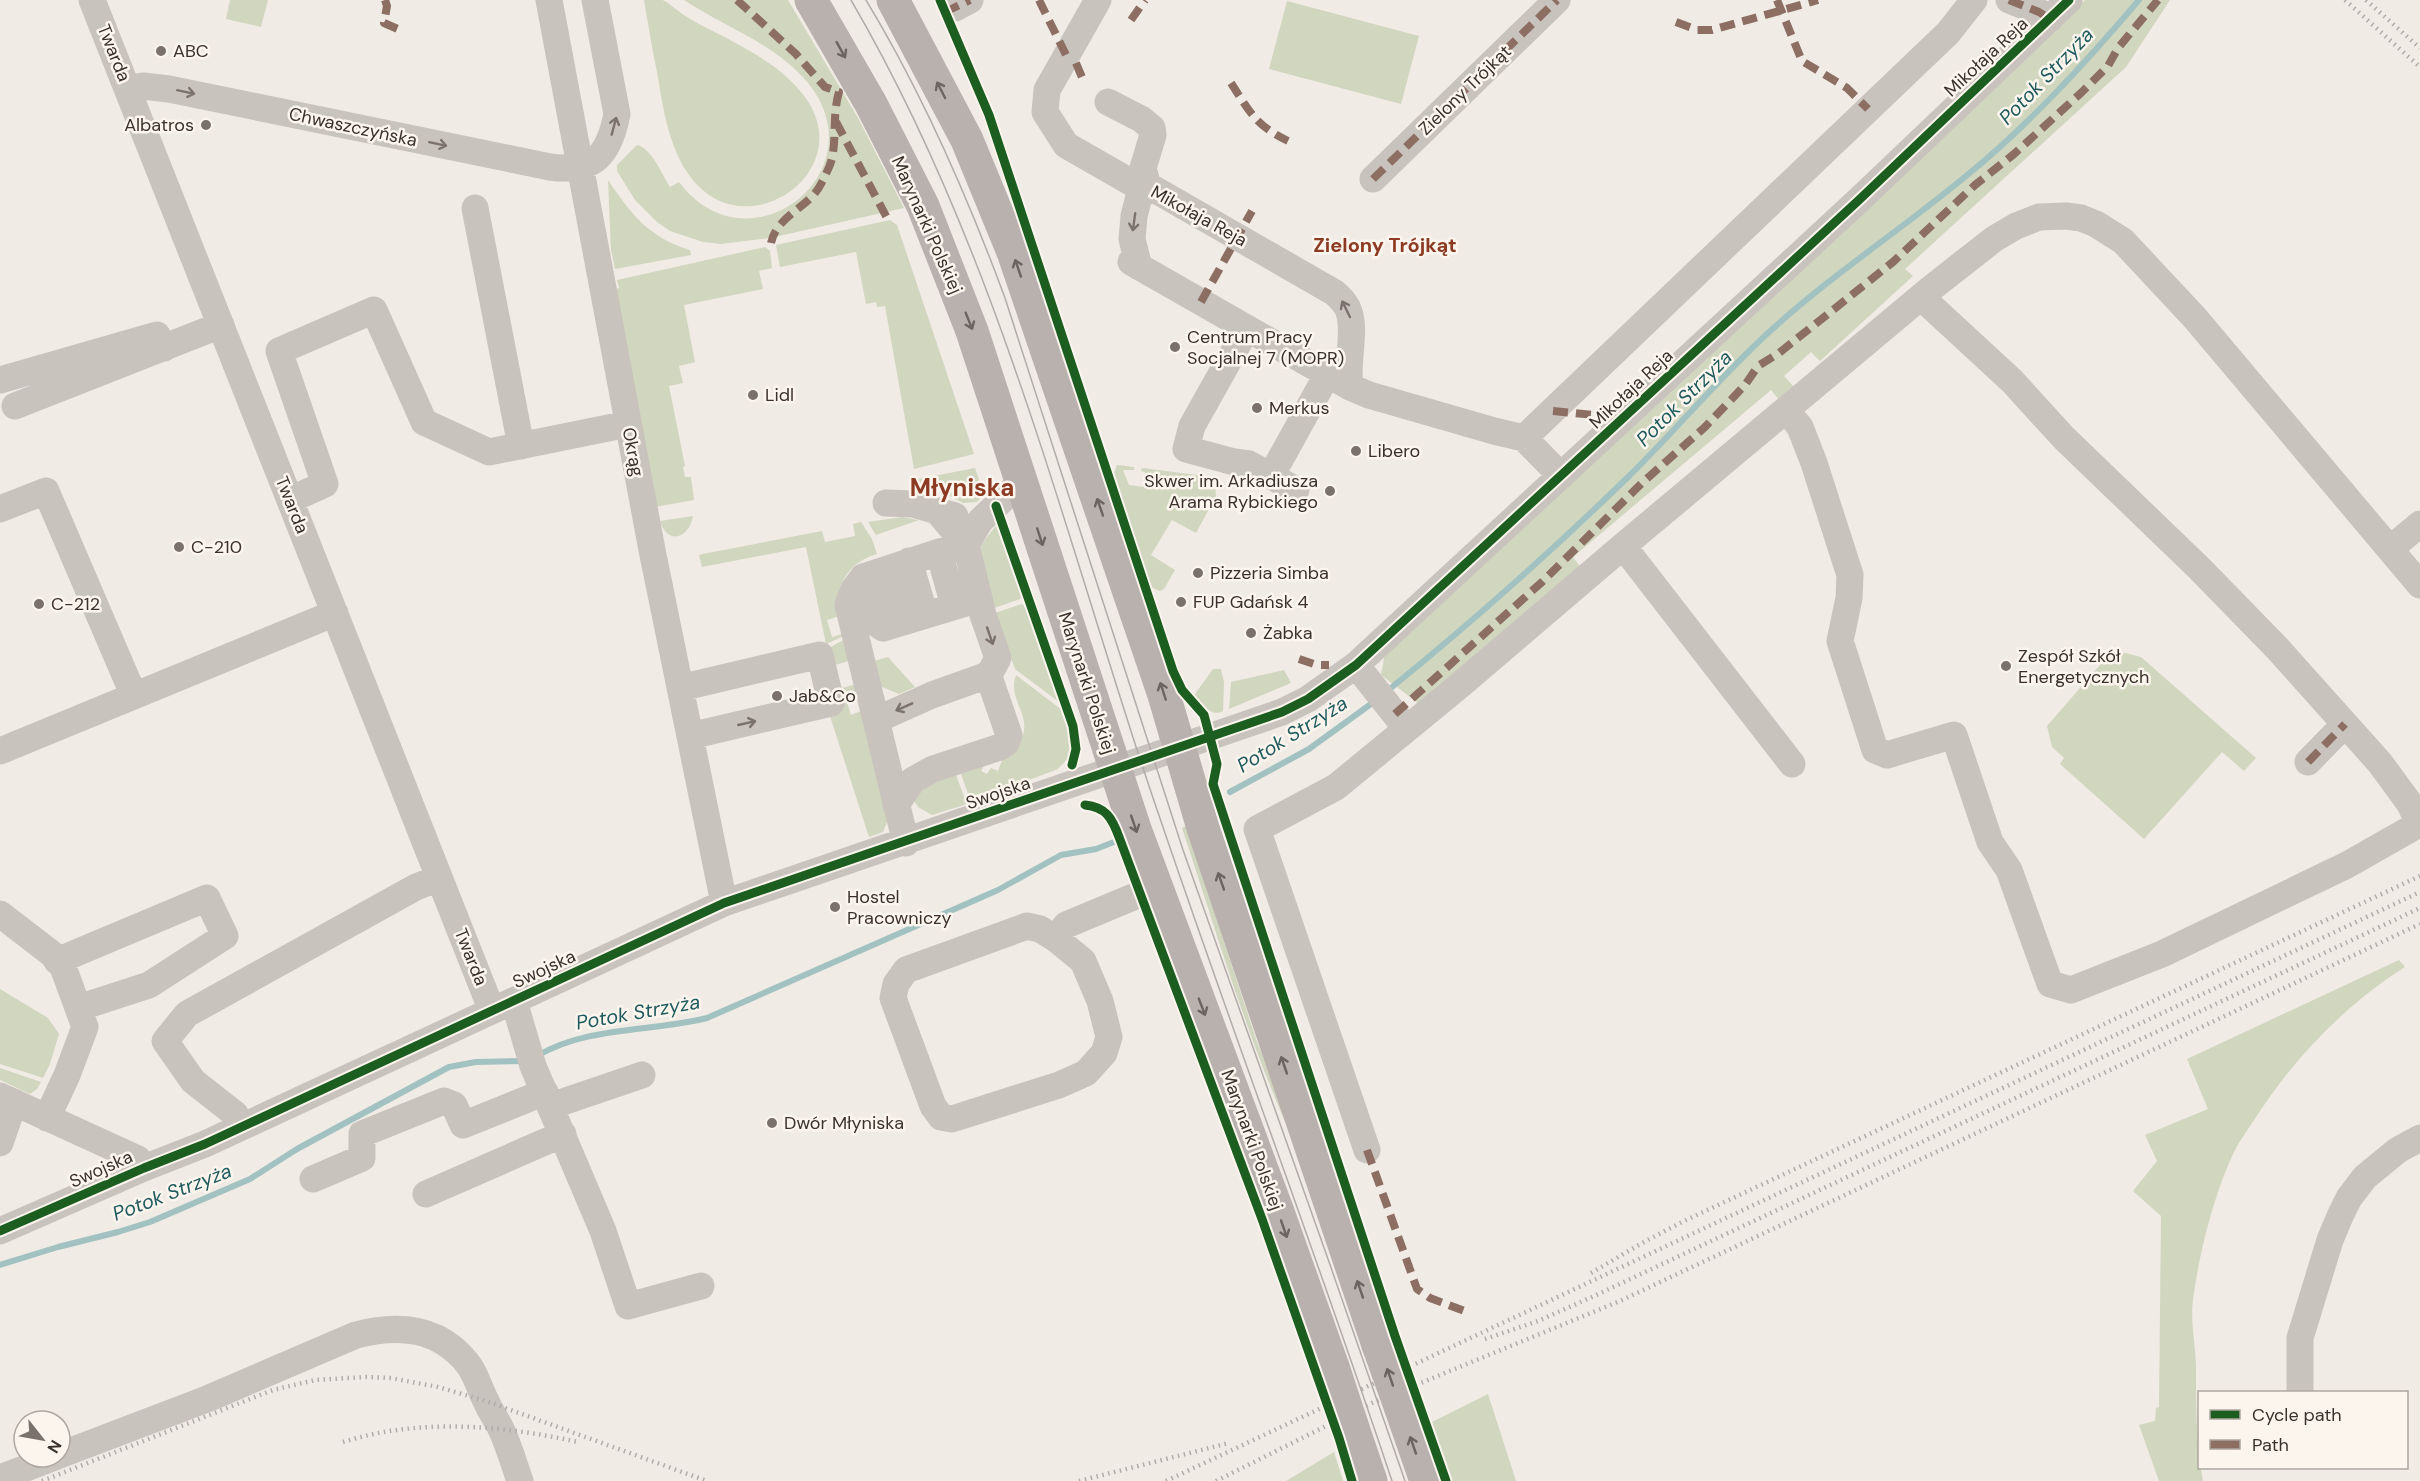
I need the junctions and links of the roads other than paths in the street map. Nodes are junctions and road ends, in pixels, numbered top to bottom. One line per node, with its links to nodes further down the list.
1 (92, 0): 13 (street, Twarda)
2 (549, 0): 15 (street, Okrąg)
3 (595, 0): 15 (street, one-way to 3)
4 (811, 0): 32 (main road, Marynarki Polskiej, one-way to 32)
5 (892, 0): 11 (main road)
6 (1098, 0): 17 (street)
7 (1557, 0): 16 (street, Zielony Trójkąt)
8 (1974, 0): 28 (street, Mikołaja Reja)
9 (2009, 0): 12 (street, Mikołaja Reja)
10 (2069, 0): 12 (street, Mikołaja Reja)
11 (909, 15): 57 (main road, one-way to 11)
12 (2050, 20): 31 (street, Mikołaja Reja)
13 (128, 88): 15 (street, Chwaszczyńska, one-way to 15); 20 (street, Twarda)
14 (1108, 102): 17 (street)
15 (579, 167): 27 (street, Okrąg)
16 (1372, 179)
17 (1145, 186): 21 (street, Mikołaja Reja, one-way to 21); 24 (street, Mikołaja Reja, one-way to 17)
18 (474, 208): 29 (street)
19 (1921, 297): 26 (street); 42 (street); 55 (street)
20 (221, 326): 22 (street); 34 (street, Twarda)
21 (1247, 328): 24 (street, Mikołaja Reja); 30 (street)
22 (164, 349): 23 (street); 25 (street)
23 (0, 380)
24 (1338, 381): 28 (street, Mikołaja Reja); 30 (street)
25 (15, 406)
26 (1786, 410): 41 (street); 55 (street)
27 (628, 424): 29 (street); 51 (street, Okrąg)
28 (1524, 438): 31 (street)
29 (521, 446): 34 (street)
30 (1271, 476): 33 (street)
31 (1561, 476): 49 (street, Mikołaja Reja)
32 (1021, 482): 38 (street); 61 (main road, Marynarki Polskiej, one-way to 61)
33 (1296, 490)
34 (290, 500): 47 (street, Twarda)
35 (886, 503): 37 (street)
36 (0, 509): 52 (street)
37 (938, 512): 38 (street); 40 (street)
38 (980, 521): 40 (street)
39 (2420, 524): 42 (street)
40 (966, 545): 43 (street); 46 (street)
41 (1623, 546): 53 (street); 60 (street)
42 (2390, 549): 45 (street)
43 (939, 552): 44 (street); 46 (street)
44 (886, 569): 48 (street); 48 (street); 54 (street)
45 (2420, 585)
46 (966, 603): 48 (street); 50 (street, one-way to 50)
47 (335, 613): 52 (street); 64 (street, Twarda)
48 (913, 619)
49 (1356, 665): 53 (street); 57 (street, Mikołaja Reja)
50 (988, 674): 54 (street, one-way to 54); 62 (street)
51 (680, 688): 56 (street, Okrąg); 56 (street, one-way to 51)
52 (134, 696): 58 (street)
53 (1391, 708): 80 (street)
54 (876, 720): 62 (street)
55 (2345, 724): 59 (street)
56 (690, 736): 66 (street, Okrąg)
57 (1180, 747): 61 (street, Swojska); 92 (main road, one-way to 57, bridge)
58 (0, 751)
59 (2308, 762)
60 (1792, 764)
61 (1114, 769): 63 (street, Swojska); 65 (main road, Marynarki Polskiej, one-way to 65)
62 (896, 805): 63 (street)
63 (906, 843): 66 (street, Swojska)
64 (439, 878): 70 (street, Twarda); 76 (street)
65 (1157, 887): 68 (street); 91 (main road, Marynarki Polskiej, one-way to 91, bridge)
66 (724, 903): 70 (street, Swojska)
67 (0, 914): 69 (street)
68 (1056, 939): 68 (street)
69 (57, 961): 71 (street); 71 (street)
70 (503, 1006): 74 (street, Twarda); 76 (street, Swojska)
71 (78, 1008): 75 (street)
72 (642, 1075): 74 (street)
73 (7, 1099): 75 (street); 79 (street)
74 (548, 1099): 77 (street, Twarda); 82 (street)
75 (47, 1118): 81 (street)
76 (241, 1127): 81 (street, Swojska)
77 (563, 1134): 83 (street); 85 (street, Twarda)
78 (2420, 1138): 86 (street)
79 (0, 1143)
80 (1367, 1150)
81 (144, 1168): 84 (street, Swojska)
82 (313, 1179)
83 (426, 1194)
84 (0, 1232)
85 (701, 1286)
86 (2300, 1391)
87 (72, 1450): 90 (street)
88 (24, 1469): 89 (street)
89 (0, 1478)
90 (520, 1481)
91 (1371, 1481)
92 (1426, 1481)

